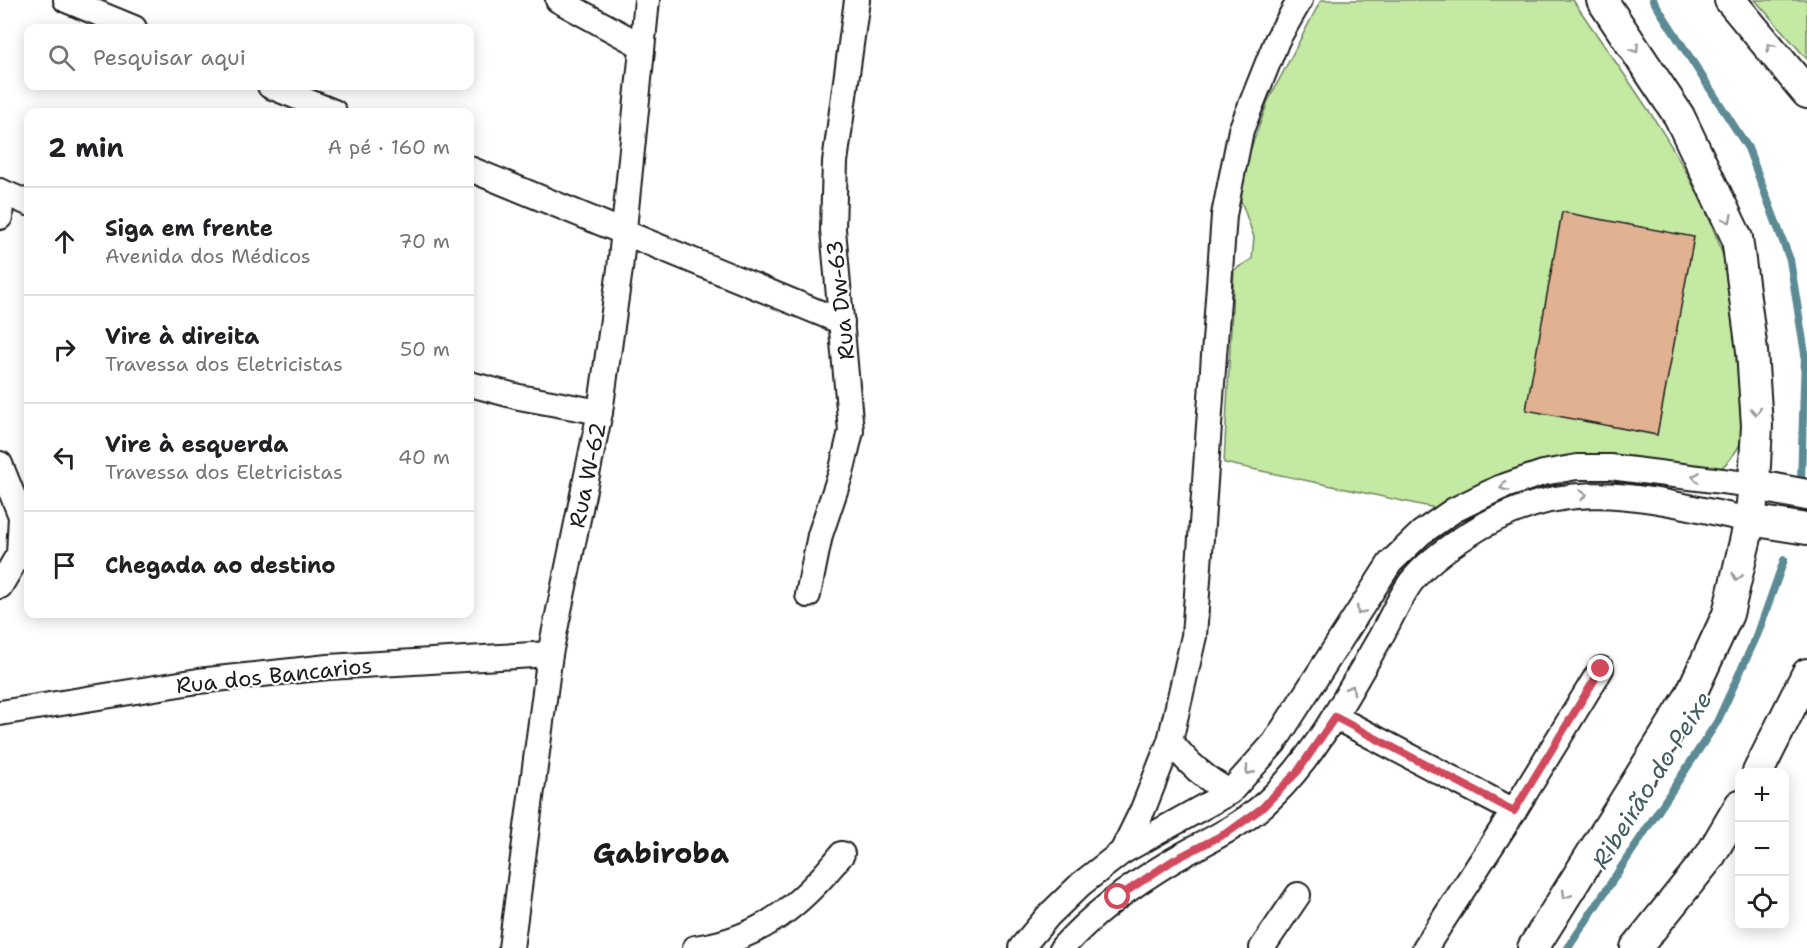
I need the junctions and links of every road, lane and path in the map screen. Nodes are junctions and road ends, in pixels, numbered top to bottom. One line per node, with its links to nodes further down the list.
1 (66, 0): 8 (street)
2 (558, 0): 9 (street)
3 (647, 0): 9 (street, Rua W-62)
4 (857, 0): 18 (street, Rua Dw-63)
5 (1300, 0): 35 (street)
6 (1602, 0): 22 (street, one-way to 22)
7 (1730, 0): 11 (street, one-way to 7)
8 (124, 24)
9 (642, 46): 17 (street, Rua W-62)
10 (280, 90): 12 (street)
11 (1807, 93)
12 (324, 108)
13 (474, 171): 17 (street)
14 (1, 191): 15 (street); 16 (street)
15 (24, 201)
16 (0, 217)
17 (623, 233): 18 (street); 20 (street, Rua W-62)
18 (842, 322): 29 (street, Rua Dw-63)
19 (474, 385): 20 (street)
20 (600, 412): 30 (street, Rua W-62)
21 (0, 464): 28 (street)
22 (1754, 485): 23 (street); 24 (street); 26 (street, one-way to 26)
23 (1807, 495)
24 (1750, 520): 25 (street); 27 (street, one-way to 24); 50 (street, one-way to 50)
25 (1807, 529)
26 (1390, 564): 27 (street); 37 (street, one-way to 37)
27 (1412, 582): 34 (street, one-way to 27)
28 (0, 586)
29 (808, 595)
30 (550, 654): 33 (street, Rua dos Bancarios); 44 (street, Rua W-62)
31 (1601, 669): 38 (street)
32 (1807, 674): 36 (street)
33 (0, 713)
34 (1335, 717): 38 (street); 47 (street)
35 (1170, 741): 37 (street); 40 (street)
36 (1760, 768)
37 (1230, 792): 40 (street)
38 (1514, 811): 49 (street)
39 (1735, 814): 43 (street)
40 (1122, 852): 46 (street)
41 (842, 854): 45 (street)
42 (1298, 895): 48 (street)
43 (1644, 942)
44 (512, 948)
45 (695, 948)
46 (1021, 948)
47 (1062, 948)
48 (1262, 948)
49 (1425, 948)
50 (1533, 948)

